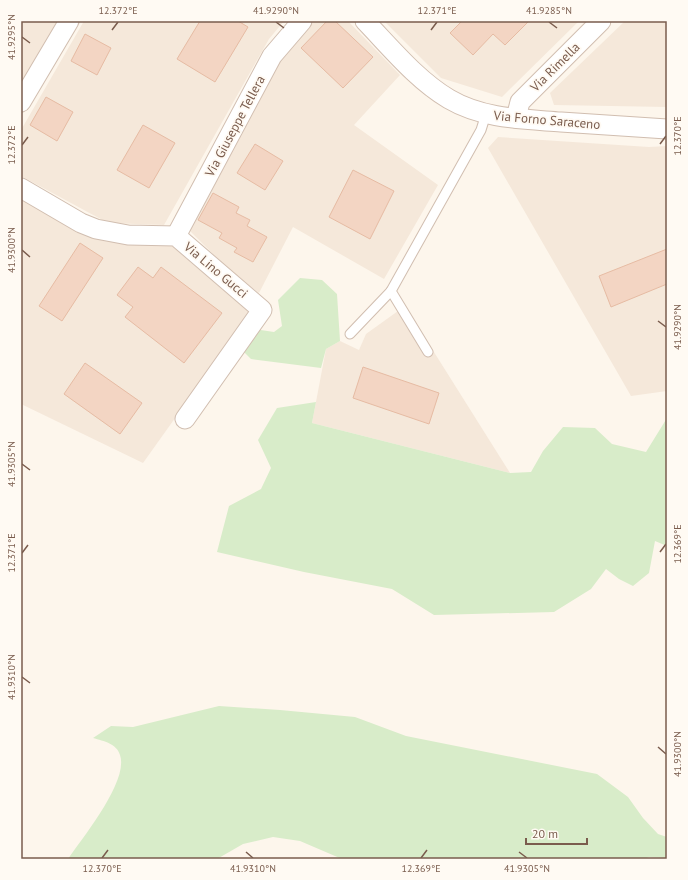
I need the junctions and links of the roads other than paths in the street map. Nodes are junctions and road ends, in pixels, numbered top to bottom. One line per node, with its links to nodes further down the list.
1 (69, 21): 5 (street)
2 (302, 21): 10 (street, Via Giuseppe Tellera)
3 (364, 21): 6 (street, Via Forno Saraceno)
4 (601, 21): 7 (street, Via Rimella)
5 (21, 102)
6 (486, 114): 7 (street, Via Forno Saraceno); 11 (lane)
7 (516, 118): 8 (street, Via Forno Saraceno)
8 (667, 129)
9 (21, 188): 10 (street, Via Lino Gucci)
10 (176, 236): 14 (street, Via Lino Gucci)
11 (391, 291): 12 (lane); 13 (lane)
12 (350, 334)
13 (428, 352)
14 (185, 419)

